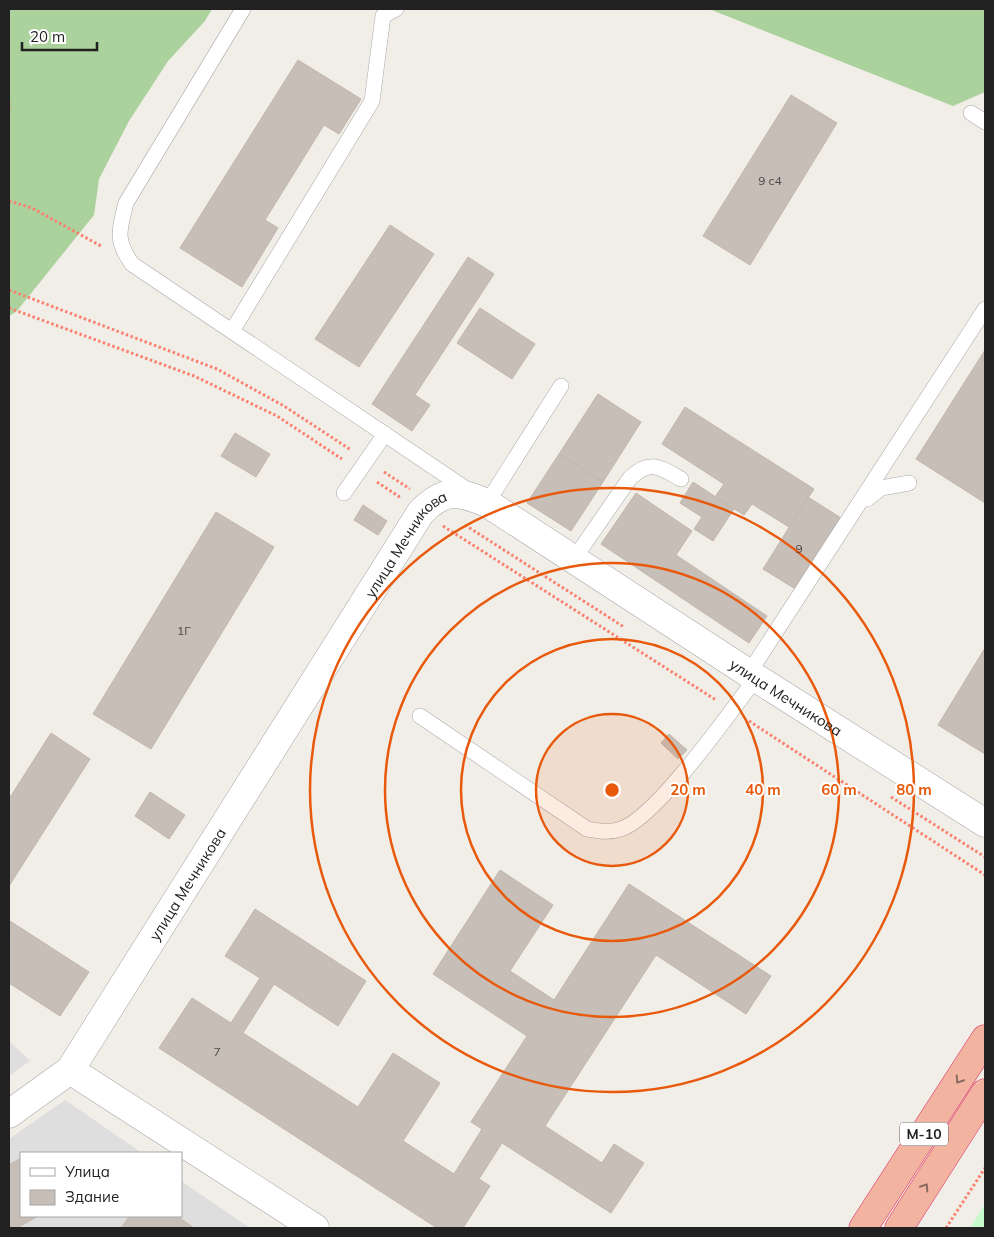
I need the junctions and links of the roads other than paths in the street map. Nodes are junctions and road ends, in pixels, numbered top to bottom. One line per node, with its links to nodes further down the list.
1 (243, 9): 6 (lane)
2 (396, 9): 6 (lane)
3 (971, 113): 4 (lane)
4 (985, 122)
5 (985, 309): 13 (lane)
6 (232, 331): 8 (lane)
7 (561, 386): 12 (lane)
8 (385, 434): 11 (lane); 12 (lane)
9 (681, 478): 14 (lane)
10 (909, 483): 13 (lane)
11 (344, 493)
12 (487, 503): 14 (street, улица Мечникова); 19 (street, улица Мечникова)
13 (858, 506): 15 (lane)
14 (574, 559): 15 (street, улица Мечникова)
15 (753, 676): 16 (lane); 17 (street, улица Мечникова)
16 (420, 716)
17 (985, 823)
18 (985, 1039): 23 (highway, М-10, one-way to 23)
19 (70, 1070): 21 (street, улица Мечникова); 22 (street)
20 (985, 1093): 24 (highway, М-10, one-way to 20)
21 (9, 1114)
22 (315, 1228)
23 (863, 1228)
24 (899, 1228)

